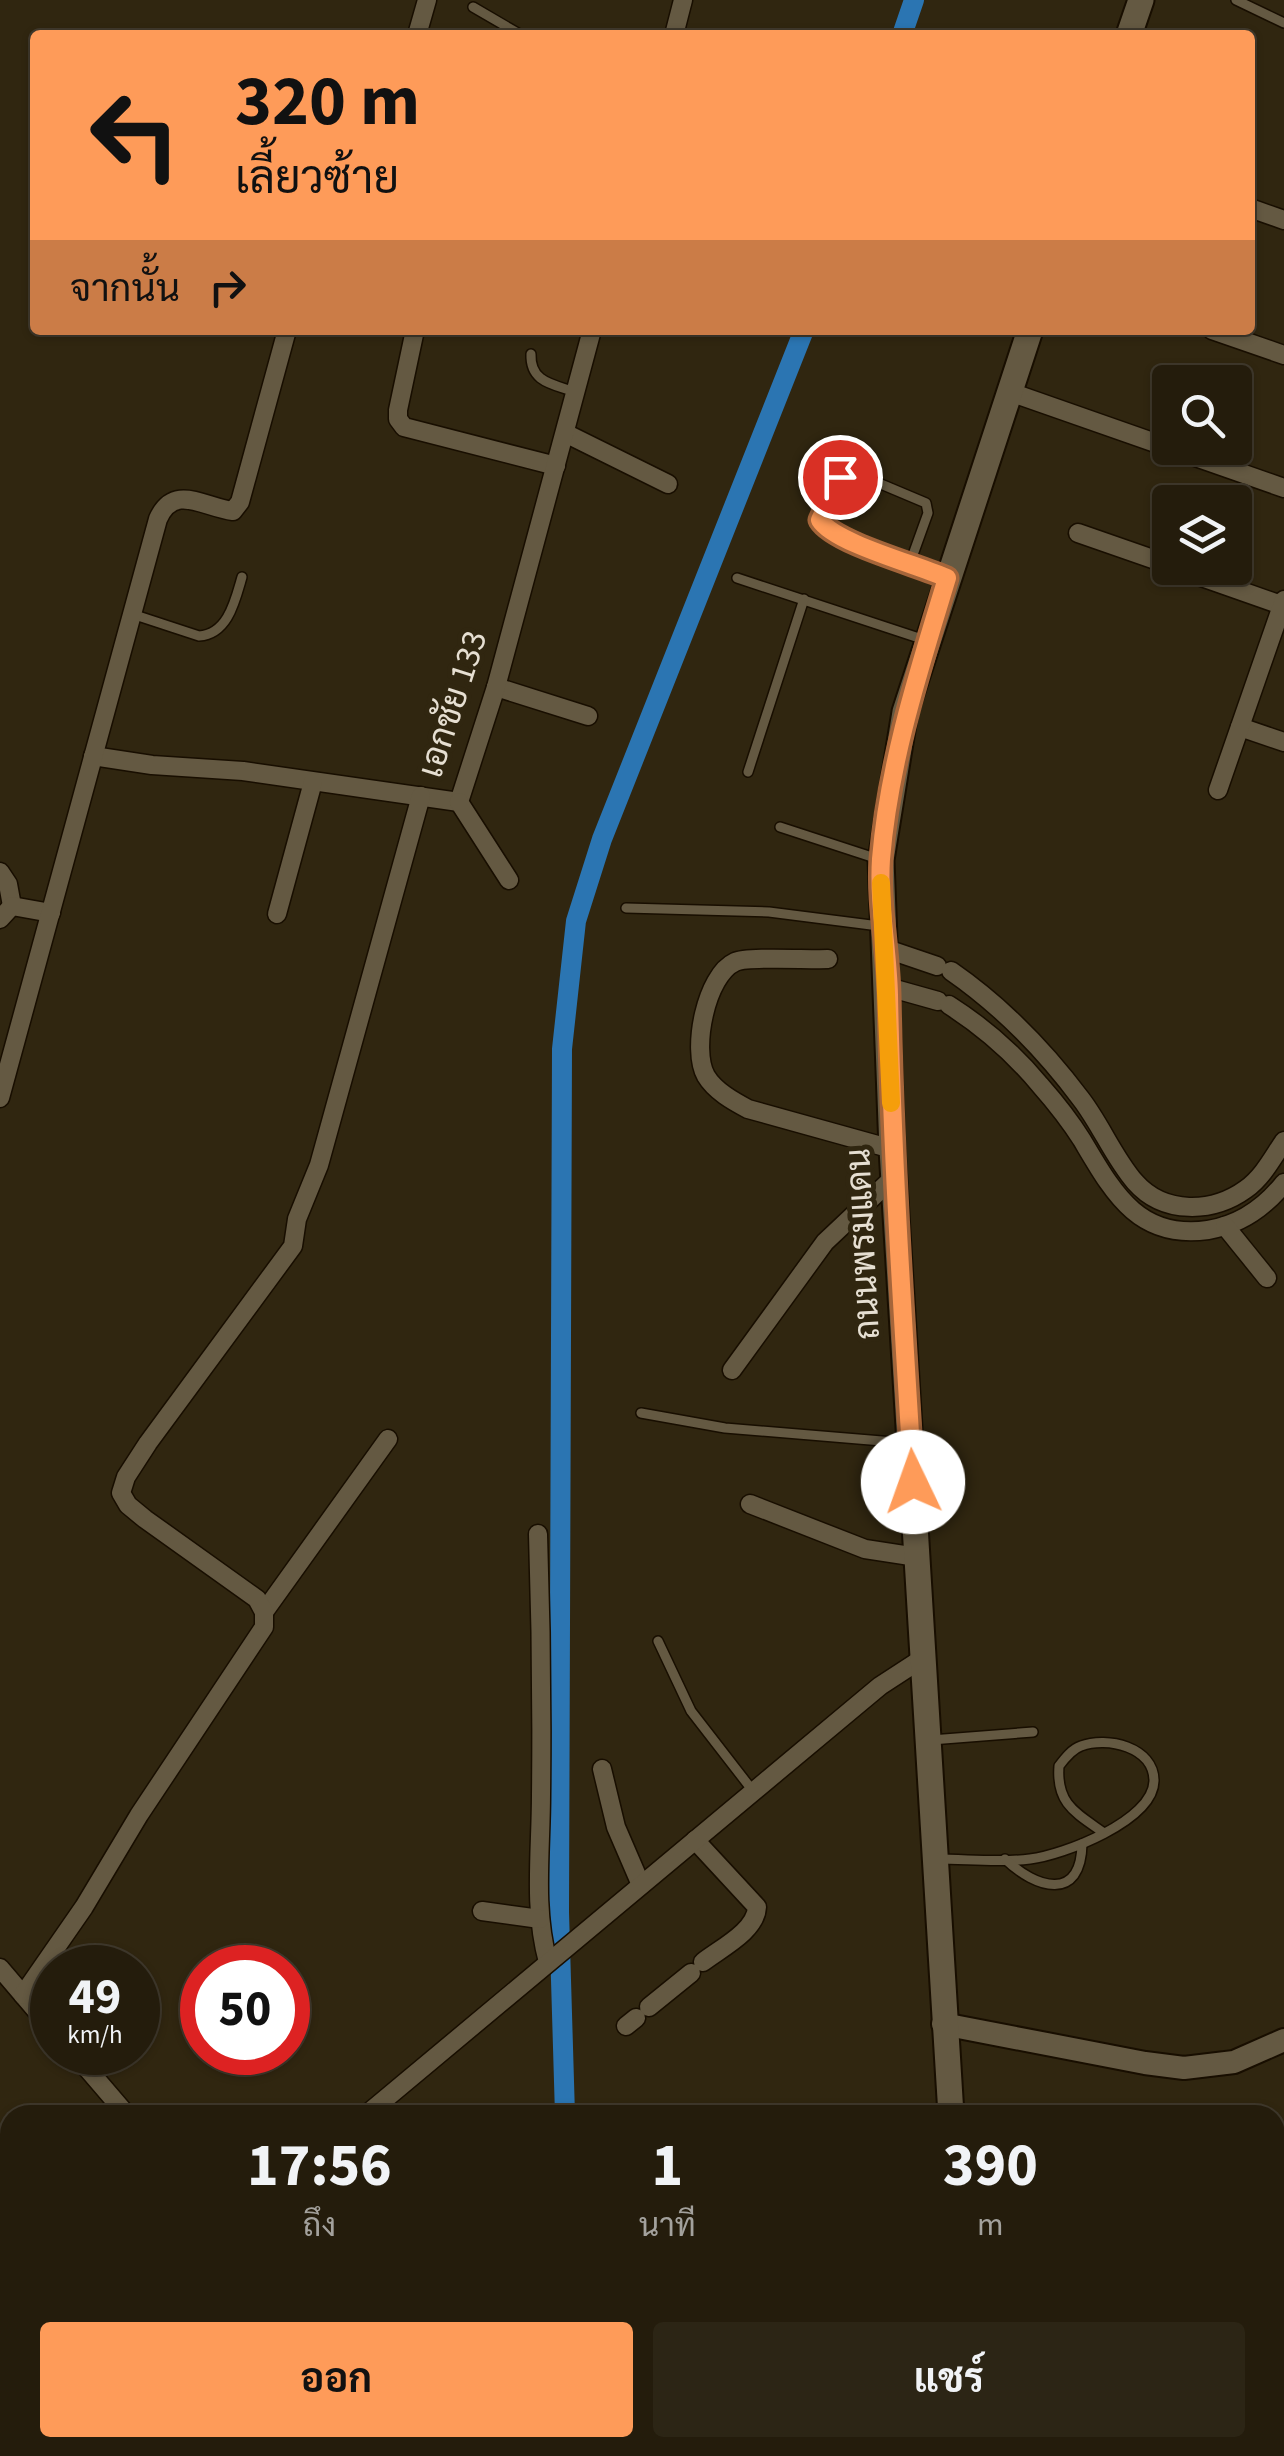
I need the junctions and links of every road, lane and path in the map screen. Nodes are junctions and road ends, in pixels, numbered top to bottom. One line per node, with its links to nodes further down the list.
1 (426, 0): 7 (street)
2 (683, 0): 9 (street)
3 (1141, 0): 10 (main road)
4 (1236, 0): 6 (lane)
5 (473, 7): 8 (lane)
6 (1284, 23)
7 (418, 30)
8 (512, 30)
9 (675, 30)
10 (1132, 30)
11 (1255, 210): 12 (street)
12 (1284, 220)
13 (286, 335): 35 (street)
14 (413, 335): 23 (street)
15 (591, 335): 20 (street, เอกชัย 133)
16 (1028, 335): 21 (main road, ถนนพรมแดน)
17 (1226, 335): 19 (street)
18 (530, 354): 20 (lane)
19 (1284, 355)
20 (575, 392): 22 (street, เอกชัย 133)
21 (1010, 392): 25 (street); 31 (main road, ถนนพรมแดน)
22 (565, 433): 23 (street, เอกชัย 133); 24 (street)
23 (556, 466): 37 (street, เอกชัย 133)
24 (668, 484)
25 (1284, 488)
26 (1078, 533): 27 (street)
27 (1152, 559)
28 (910, 562): 28 (lane); 31 (lane)
29 (242, 577): 35 (lane)
30 (737, 578): 33 (lane)
31 (947, 578): 36 (main road, ถนนพรมแดน)
32 (1228, 585): 34 (street)
33 (804, 600): 36 (lane); 42 (lane)
34 (1283, 604): 39 (street)
35 (132, 614): 41 (street)
36 (928, 640): 48 (main road, ถนนพรมแดน)
37 (496, 687): 38 (street); 46 (street, เอกชัย 133)
38 (588, 716)
39 (1240, 727): 40 (street); 44 (street)
40 (1284, 742)
41 (93, 756): 43 (street, เอกชัย 133); 53 (street)
42 (748, 772)
43 (313, 782): 45 (street, เอกชัย 133); 54 (street)
44 (1218, 790)
45 (420, 796): 46 (street, เอกชัย 133); 78 (street)
46 (458, 802): 50 (street)
47 (780, 827): 48 (lane)
48 (881, 860): 55 (main road, ถนนพรมแดน)
49 (0, 872): 52 (street)
50 (509, 880)
51 (626, 908): 55 (lane)
52 (6, 913): 53 (street)
53 (51, 913): 61 (street)
54 (277, 914)
55 (883, 937): 57 (street); 58 (main road, ถนนพรมแดน)
56 (828, 960): 66 (street)
57 (950, 972): 59 (street); 63 (street)
58 (888, 987): 59 (street); 66 (main road, ถนนพรมแดน)
59 (947, 1005): 64 (street)
60 (0, 1026): 61 (street)
61 (19, 1030): 62 (street)
62 (0, 1098)
63 (1092, 1114): 64 (street); 65 (street)
64 (1075, 1130): 69 (street)
65 (1284, 1141)
66 (892, 1148): 67 (main road, ถนนพรมแดน)
67 (894, 1178): 71 (street); 74 (main road, ถนนพรมแดน)
68 (1284, 1183): 69 (street)
69 (1225, 1226): 70 (street)
70 (1267, 1278)
71 (732, 1370)
72 (640, 1413): 74 (lane)
73 (388, 1440): 78 (street)
74 (910, 1444): 77 (main road, ถนนพรมแดน)
75 (750, 1504): 77 (street)
76 (538, 1534): 92 (street)
77 (917, 1558): 80 (main road, ถนนพรมแดน)
78 (264, 1612): 95 (street)
79 (658, 1642): 84 (lane)
80 (923, 1658): 82 (main road, ถนนพรมแดน); 84 (street)
81 (1033, 1732): 82 (lane)
82 (927, 1740): 88 (main road, ถนนพรมแดน)
83 (602, 1768): 90 (street)
84 (753, 1792): 86 (street)
85 (1104, 1833): 85 (lane); 87 (lane)
86 (695, 1840): 90 (street); 97 (street)
87 (1082, 1844): 89 (lane); 89 (lane)
88 (934, 1858): 89 (lane); 98 (main road, ถนนพรมแดน)
89 (1005, 1860)
90 (641, 1885): 93 (street)
91 (482, 1911): 92 (street)
92 (540, 1919): 93 (street)
93 (552, 1960): 102 (street)
94 (0, 1968): 95 (street)
95 (24, 1995): 96 (street)
96 (30, 2002)
97 (637, 2017)
98 (944, 2024): 99 (street); 103 (main road, ถนนพรมแดน)
99 (1284, 2040)
100 (93, 2075): 101 (street)
101 (118, 2105)
102 (378, 2105)
103 (949, 2105)

